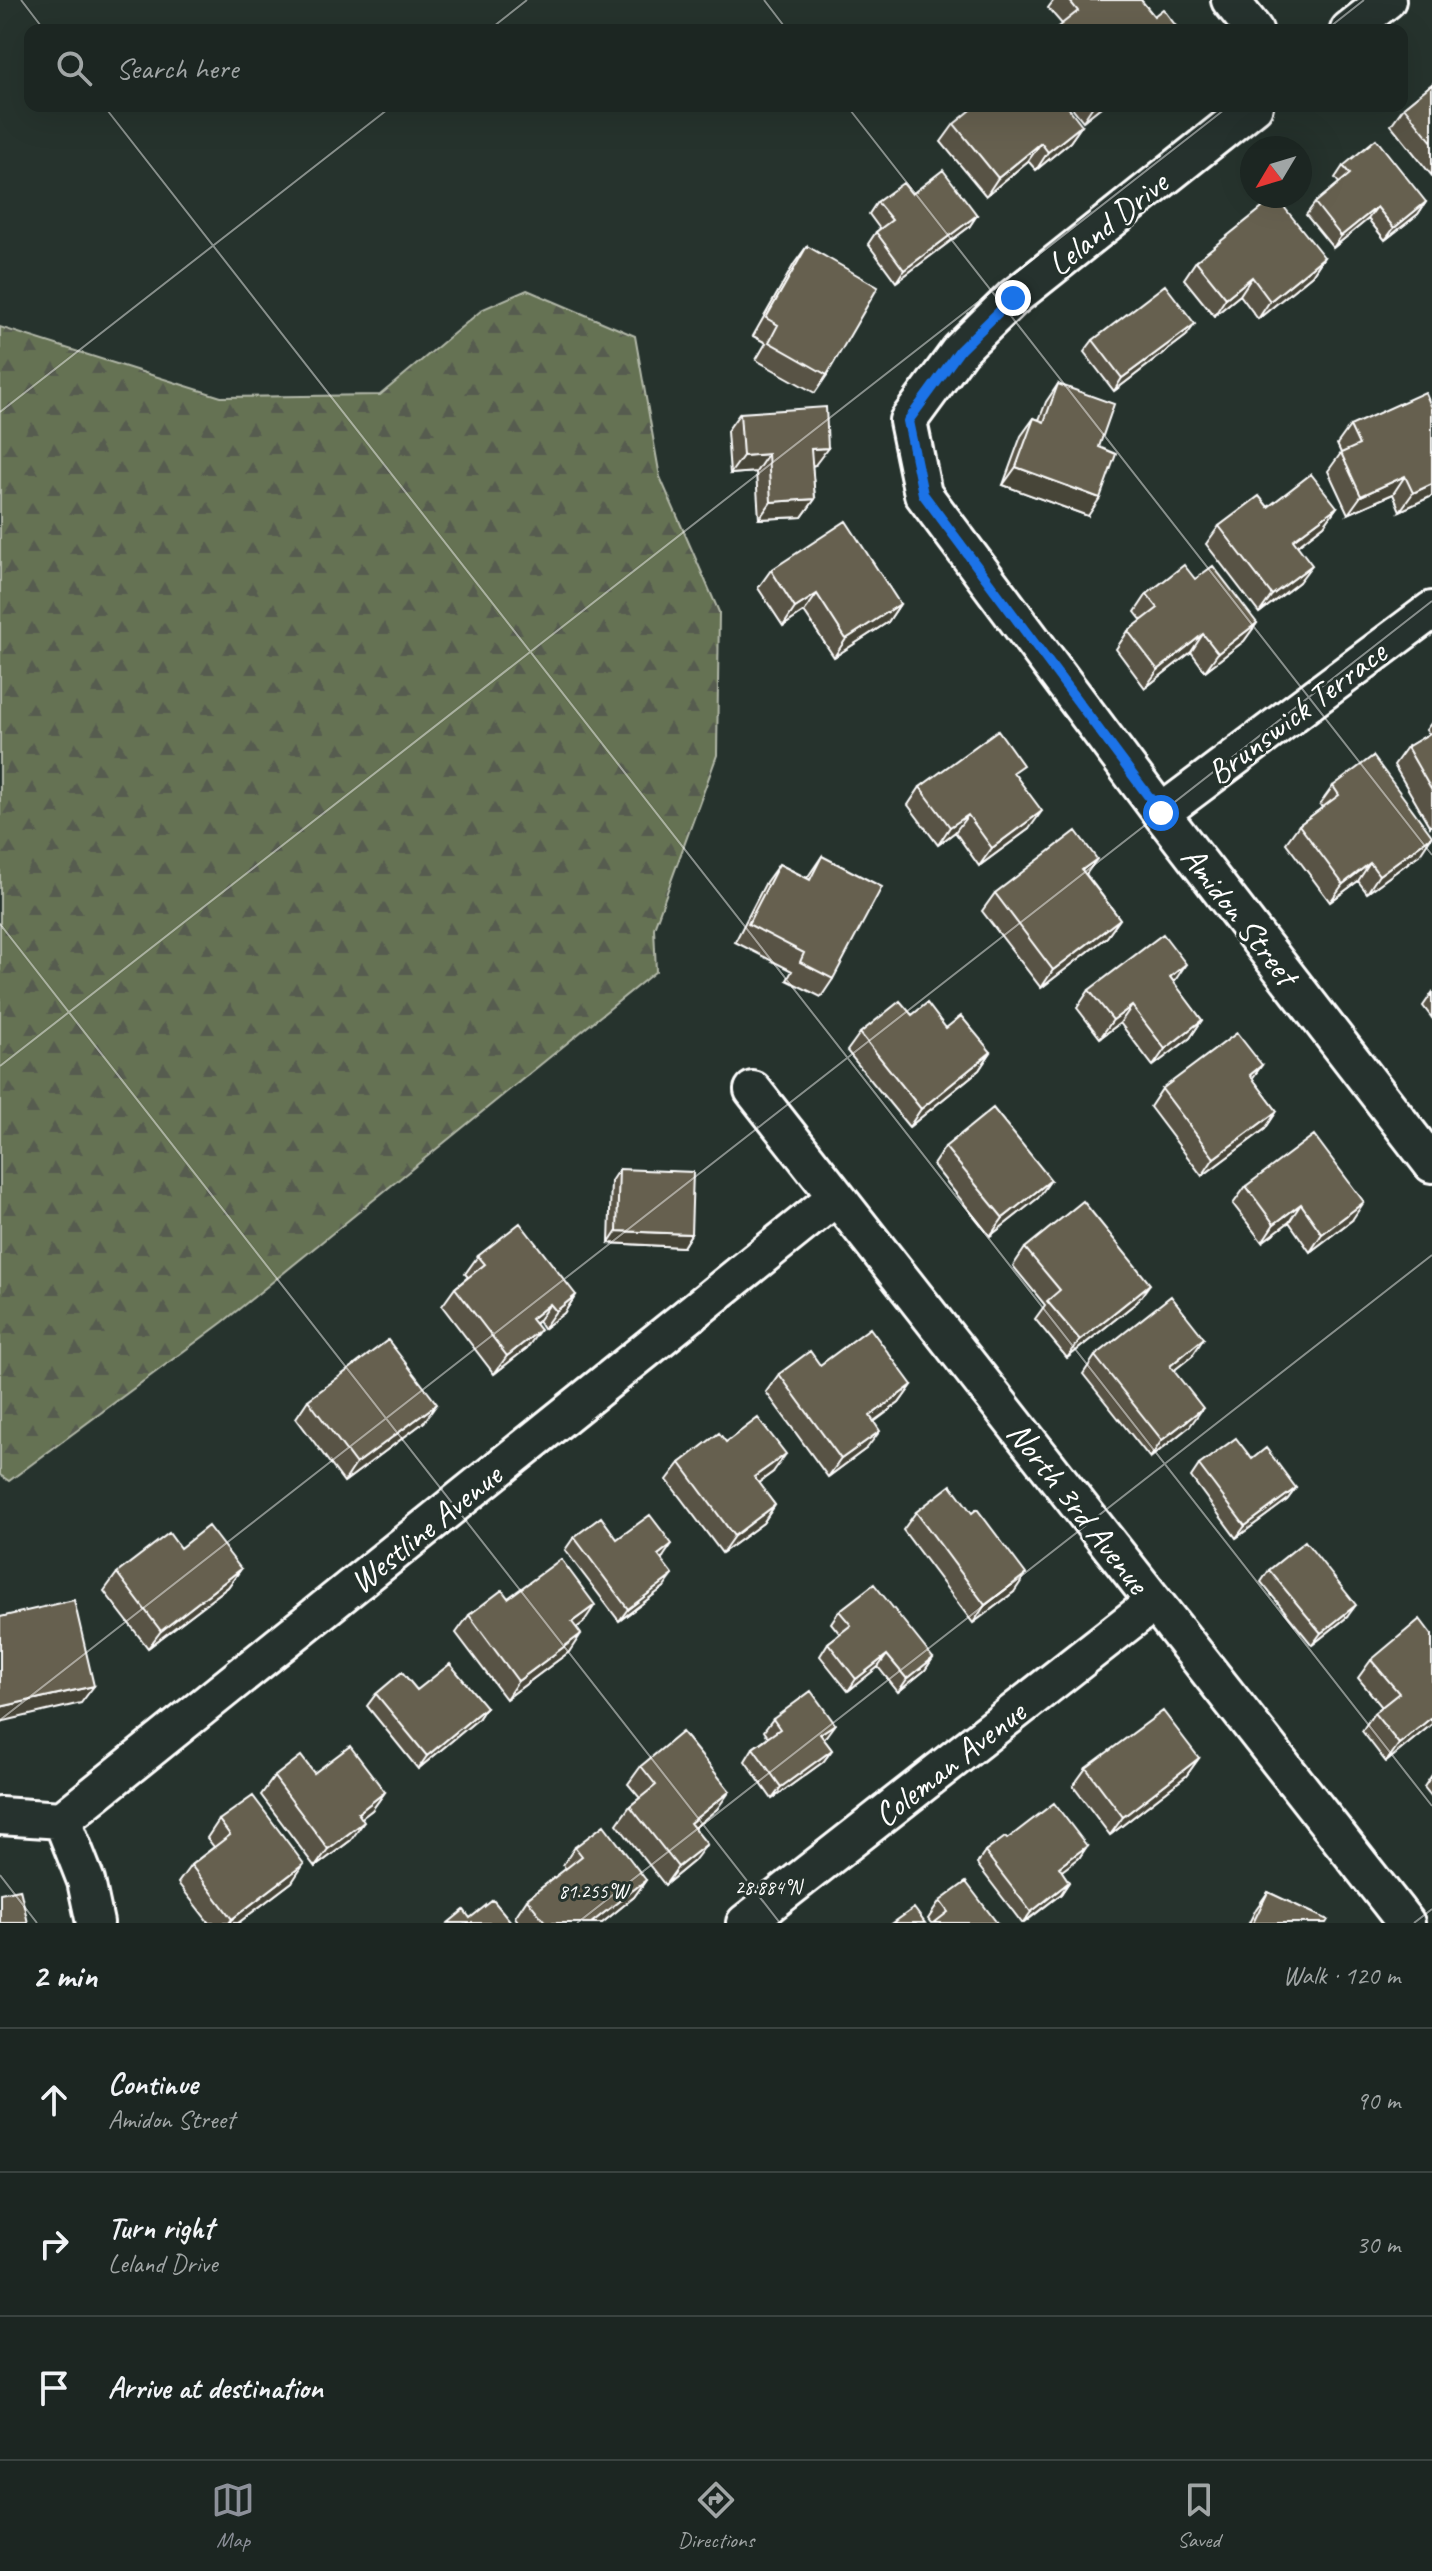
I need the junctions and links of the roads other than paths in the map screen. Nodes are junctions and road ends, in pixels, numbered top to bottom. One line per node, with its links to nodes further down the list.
1 (1230, 0): 3 (street)
2 (1387, 0): 4 (street)
3 (1249, 24)
4 (1357, 24)
5 (1246, 112): 6 (street, Leland Drive)
6 (908, 421): 8 (street, Amidon Street)
7 (1432, 610): 8 (street, Brunswick Terrace)
8 (1161, 813): 10 (street, Amidon Street)
9 (753, 1090): 11 (street, North 3rd Avenue)
10 (1432, 1164)
11 (836, 1197): 12 (street, North 3rd Avenue); 14 (street, Westline Avenue)
12 (1153, 1603): 16 (street, Coleman Avenue); 17 (street, North 3rd Avenue)
13 (0, 1816): 14 (street)
14 (62, 1820): 15 (street)
15 (95, 1923)
16 (745, 1923)
17 (1406, 1923)

